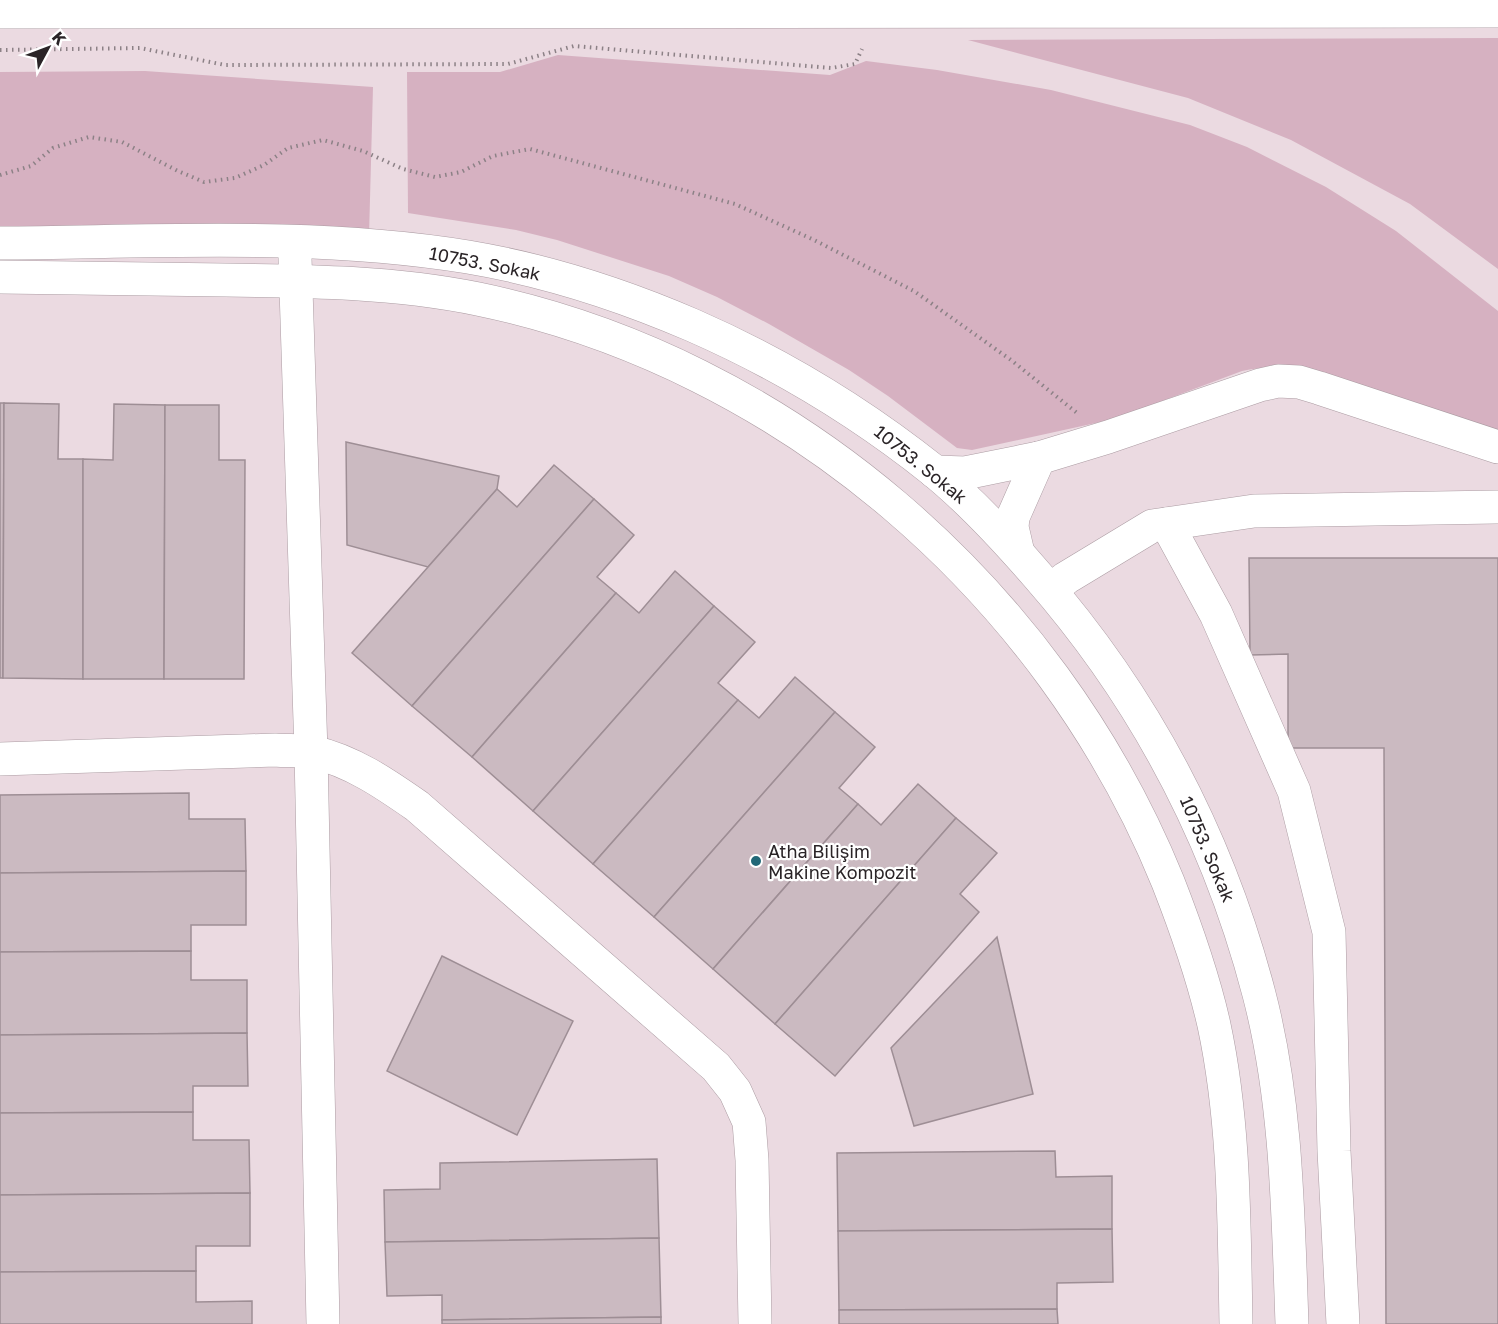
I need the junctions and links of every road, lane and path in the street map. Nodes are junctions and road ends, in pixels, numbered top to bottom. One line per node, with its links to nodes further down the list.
1 (1498, 11): 2 (main road)
2 (0, 12)
3 (862, 49): 4 (path)
4 (0, 50)
5 (0, 175): 10 (path)
6 (294, 241): 7 (main road, 10753. Sokak); 9 (main road); 13 (main road, 10753. Sokak)
7 (0, 243)
8 (0, 277): 9 (main road, 10753. Sokak)
9 (296, 280): 18 (main road); 22 (main road, 10753. Sokak)
10 (1108, 437): 11 (main road); 12 (main road)
11 (1498, 447)
12 (1038, 458): 13 (main road); 16 (main road)
13 (935, 472): 16 (main road, 10753. Sokak)
14 (1496, 507): 15 (main road)
15 (1167, 524): 17 (main road); 24 (main road)
16 (1018, 553): 17 (main road, 10753. Sokak)
17 (1051, 590): 23 (main road, 10753. Sokak)
18 (311, 752): 19 (main road); 20 (main road); 21 (main road)
19 (0, 759)
20 (322, 1324)
21 (755, 1324)
22 (1236, 1324)
23 (1292, 1324)
24 (1343, 1324)

